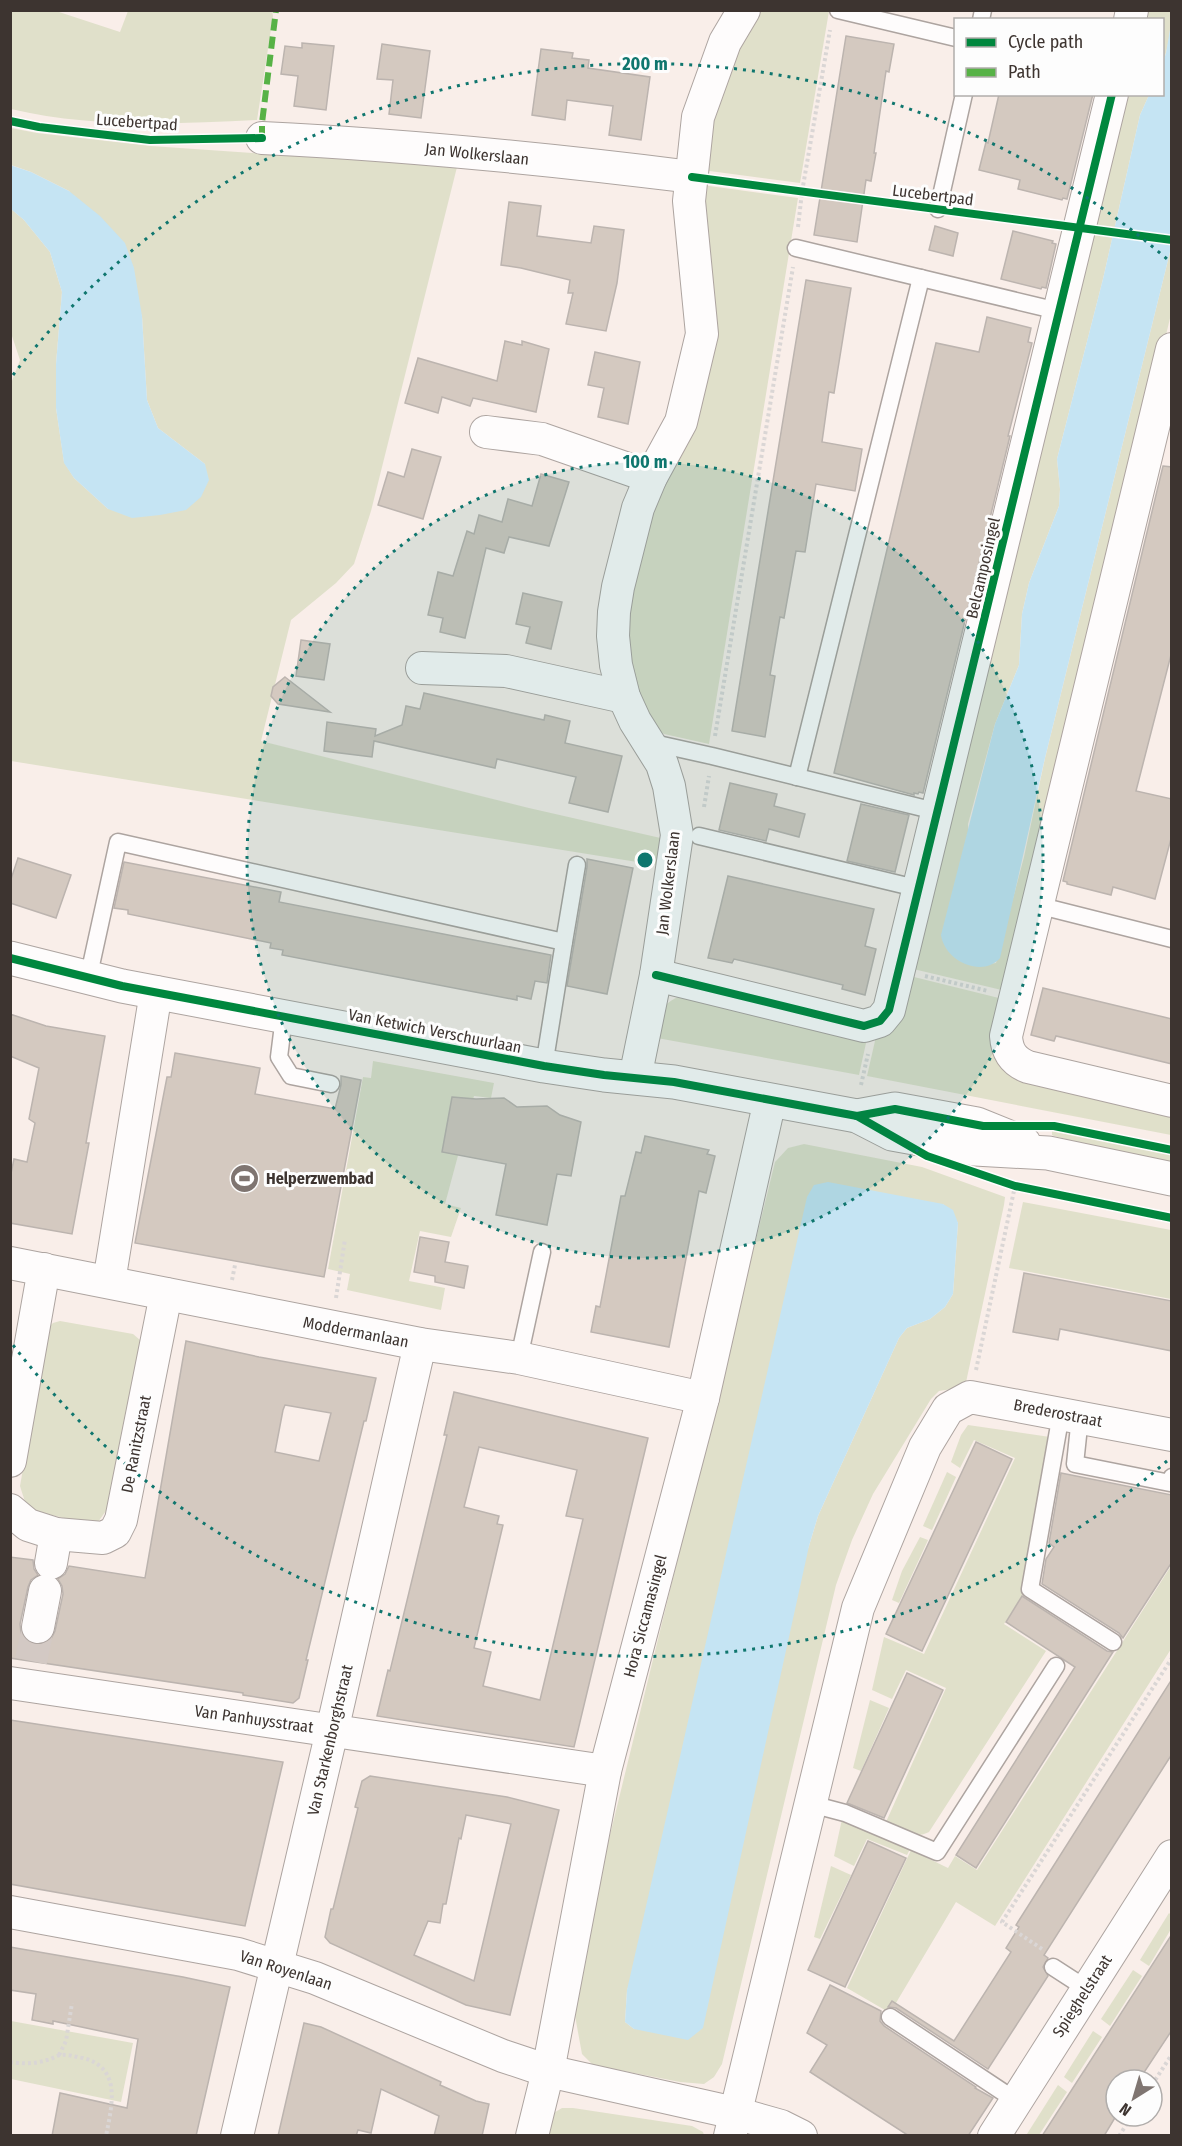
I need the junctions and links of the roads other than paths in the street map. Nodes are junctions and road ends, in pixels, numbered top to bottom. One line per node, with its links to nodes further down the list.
1 (744, 10): 7 (street, Jan Wolkerslaan)
2 (835, 16): 3 (lane)
3 (954, 38)
4 (964, 96): 8 (lane)
5 (1112, 96): 11 (street, Belcamposingel)
6 (262, 138): 7 (street, Jan Wolkerslaan)
7 (692, 177): 14 (street, Jan Wolkerslaan)
8 (938, 209)
9 (796, 248): 10 (lane)
10 (921, 278): 11 (lane); 18 (lane)
11 (1058, 311): 19 (street, Belcamposingel)
12 (1172, 349): 23 (street)
13 (486, 432): 14 (street)
14 (651, 477): 16 (street, Jan Wolkerslaan)
15 (422, 668): 16 (street)
16 (624, 697): 17 (street, Jan Wolkerslaan)
17 (649, 742): 18 (lane); 27 (street, Jan Wolkerslaan)
18 (797, 777): 19 (lane)
19 (939, 812): 22 (street, Belcamposingel)
20 (699, 836): 22 (lane)
21 (577, 865): 25 (lane)
22 (920, 889): 27 (street, Belcamposingel)
23 (1037, 905): 24 (lane); 35 (street)
24 (1172, 939)
25 (564, 942): 28 (lane); 31 (lane)
26 (10, 958): 28 (main road, Van Ketwich Verschuurlaan)
27 (656, 975): 32 (street, Jan Wolkerslaan)
28 (88, 979): 29 (main road, Van Ketwich Verschuurlaan)
29 (156, 992): 30 (main road, Van Ketwich Verschuurlaan); 40 (street)
30 (284, 1017): 31 (main road, Van Ketwich Verschuurlaan); 33 (lane)
31 (544, 1066): 32 (main road, Van Ketwich Verschuurlaan)
32 (635, 1078): 34 (main road, Van Ketwich Verschuurlaan)
33 (331, 1084)
34 (770, 1100): 36 (main road, Van Ketwich Verschuurlaan); 44 (street, Hora Siccamasingel)
35 (1172, 1101)
36 (1172, 1179)
37 (542, 1251): 43 (lane)
38 (10, 1263): 39 (street, Moddermanlaan)
39 (44, 1269): 40 (street, Moddermanlaan); 47 (street)
40 (109, 1282): 41 (street, Moddermanlaan)
41 (166, 1294): 42 (street, Moddermanlaan); 50 (street, De Ranitzstraat)
42 (420, 1344): 43 (street, Moddermanlaan); 55 (street, Van Starkenborghstraat)
43 (519, 1358): 44 (street, Moddermanlaan)
44 (703, 1398): 56 (street, Hora Siccamasingel)
45 (1070, 1416): 46 (street, Brederostraat); 48 (lane); 52 (lane); 57 (street, Brederostraat)
46 (1172, 1435)
47 (10, 1461)
48 (1172, 1477)
49 (10, 1510): 50 (street, De Ranitzstraat)
50 (51, 1562): 51 (street)
51 (38, 1627)
52 (1113, 1642)
53 (1056, 1666): 57 (lane)
54 (22, 1676): 55 (street, Van Panhuysstraat)
55 (332, 1731): 56 (street, Van Panhuysstraat); 61 (street, Van Starkenborghstraat)
56 (605, 1771): 64 (street, Hora Siccamasingel)
57 (811, 1804): 66 (street)
58 (1172, 1856): 62 (street, Spieghelstraat)
59 (10, 1912): 61 (street, Van Royenlaan)
60 (1053, 1961): 62 (lane)
61 (277, 1966): 64 (street, Van Royenlaan); 67 (street, Van Starkenborghstraat)
62 (1087, 1989): 65 (street, Spieghelstraat)
63 (890, 2017): 65 (lane)
64 (548, 2071): 66 (street, Van Royenlaan); 68 (street, Hora Siccamasingel)
65 (1015, 2100): 70 (street, Spieghelstraat)
66 (733, 2124): 69 (street, Van Royenlaan)
67 (237, 2136)
68 (532, 2136)
69 (801, 2136)
70 (994, 2136)

